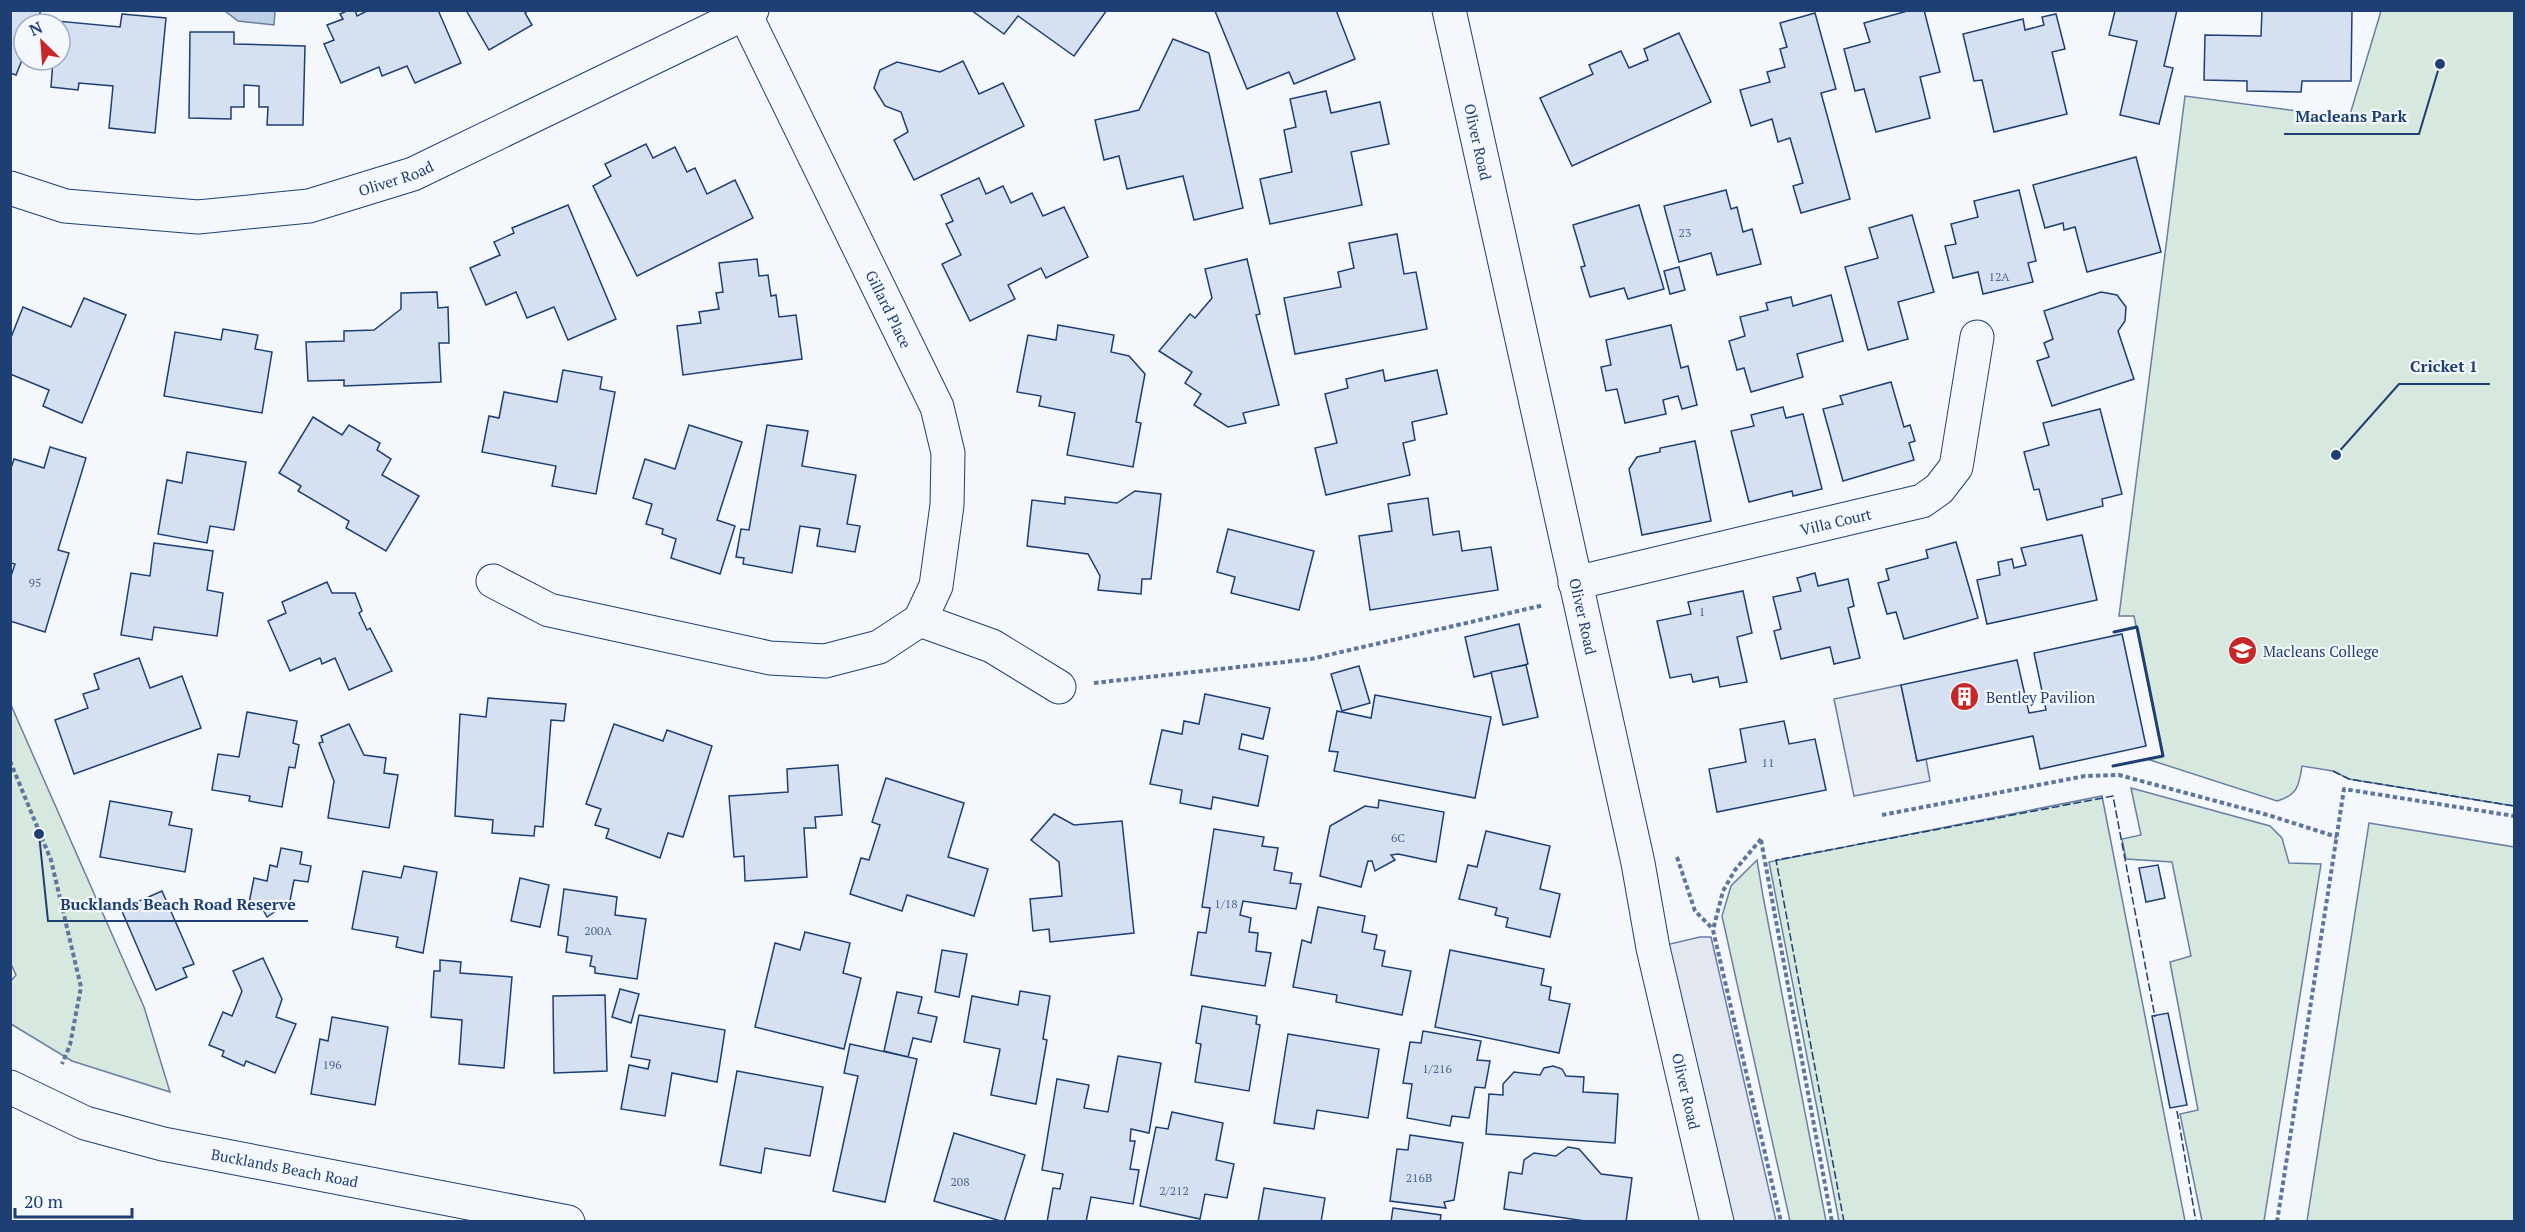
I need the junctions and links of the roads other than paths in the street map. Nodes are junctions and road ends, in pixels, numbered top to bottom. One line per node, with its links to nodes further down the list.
1 (1453, 11): 6 (street, Oliver Road)
2 (748, 12): 3 (street, Oliver Road); 7 (street, Gillard Place)
3 (10, 188)
4 (1977, 337): 6 (street, Villa Court)
5 (493, 581): 7 (street)
6 (1577, 590): 11 (street, Oliver Road)
7 (920, 620): 8 (street)
8 (1059, 687)
9 (10, 1087): 10 (street, Bucklands Beach Road)
10 (568, 1221)
11 (1717, 1221)

